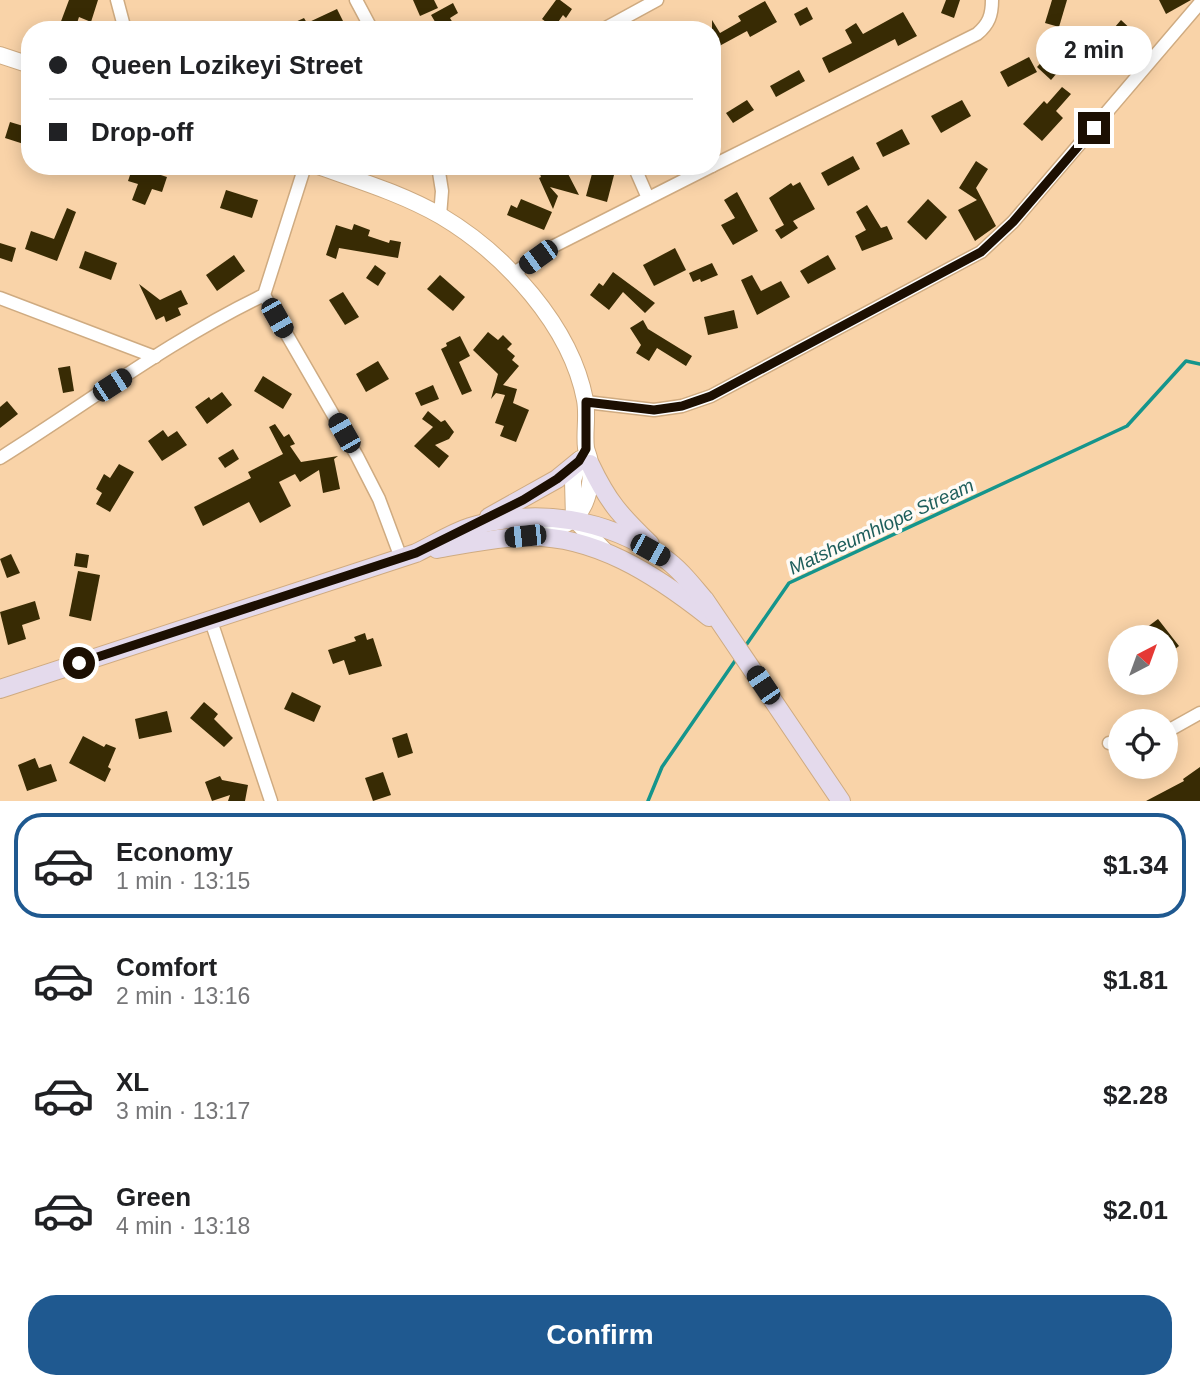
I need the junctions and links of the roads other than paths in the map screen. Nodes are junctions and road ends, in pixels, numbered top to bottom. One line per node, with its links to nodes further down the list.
1 (117, 0): 6 (street)
2 (356, 0): 7 (street)
3 (657, 0): 8 (street)
4 (992, 0): 11 (street)
5 (1200, 3): 23 (street)
6 (123, 21)
7 (367, 21)
8 (618, 21)
9 (0, 55): 10 (street)
10 (21, 62)
11 (721, 162)
12 (302, 175): 20 (street)
13 (344, 175): 18 (street)
14 (439, 175): 18 (street)
15 (638, 175): 17 (street)
16 (694, 175): 17 (street)
17 (648, 198): 19 (street)
18 (440, 216): 19 (street)
19 (513, 274): 23 (street)
20 (264, 295): 22 (street); 30 (street)
21 (0, 298): 22 (street)
22 (155, 357): 24 (street)
23 (586, 402): 25 (street)
24 (0, 458)
25 (585, 458): 26 (street); 27 (main road); 31 (main road)
26 (574, 519): 27 (main road); 28 (street); 29 (street); 31 (main road)
27 (467, 528): 30 (main road)
28 (525, 536): 29 (main road); 30 (main road)
29 (607, 554): 33 (main road)
30 (408, 556): 32 (main road)
31 (665, 558): 33 (main road)
32 (211, 621): 34 (main road); 37 (street)
33 (726, 630): 38 (main road)
34 (0, 689)
35 (1200, 713): 36 (street)
36 (1178, 725)
37 (271, 801)
38 (841, 801)

